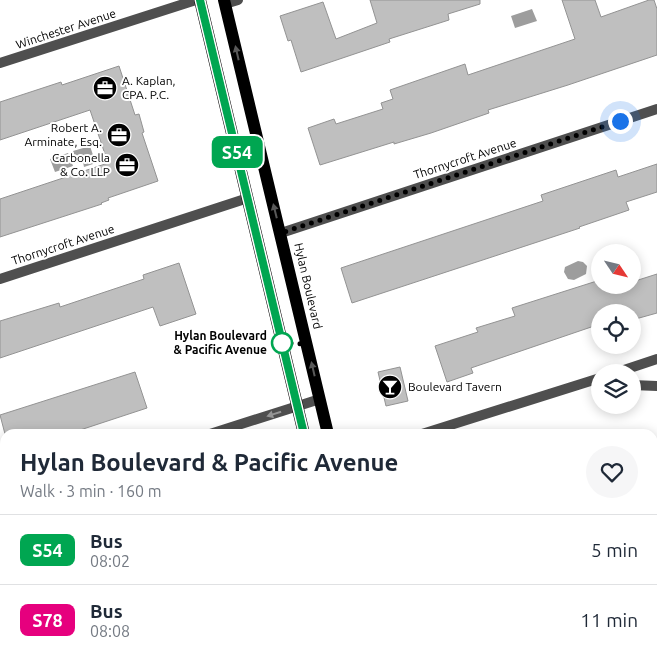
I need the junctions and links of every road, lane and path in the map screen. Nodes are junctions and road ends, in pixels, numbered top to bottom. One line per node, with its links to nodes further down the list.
1 (196, 0): 5 (street, Winchester Avenue)
2 (200, 0): 7 (main road)
3 (238, 0): 4 (street)
4 (224, 2): 8 (main road, Hylan Boulevard, one-way to 4)
5 (0, 63)
6 (657, 109): 8 (street, Thornycroft Avenue)
7 (248, 198): 9 (street, Thornycroft Avenue); 18 (main road)
8 (281, 233): 17 (main road, Hylan Boulevard, one-way to 8)
9 (0, 279)
10 (657, 359): 11 (street)
11 (641, 364)
12 (591, 381): 13 (street)
13 (582, 384): 14 (street); 22 (street)
14 (591, 384)
15 (641, 385): 16 (street)
16 (657, 386)
17 (320, 399): 18 (street); 21 (main road, Hylan Boulevard)
18 (297, 406): 19 (street, one-way to 19); 20 (main road)
19 (226, 429)
20 (303, 429)
21 (327, 429)
22 (438, 429)

